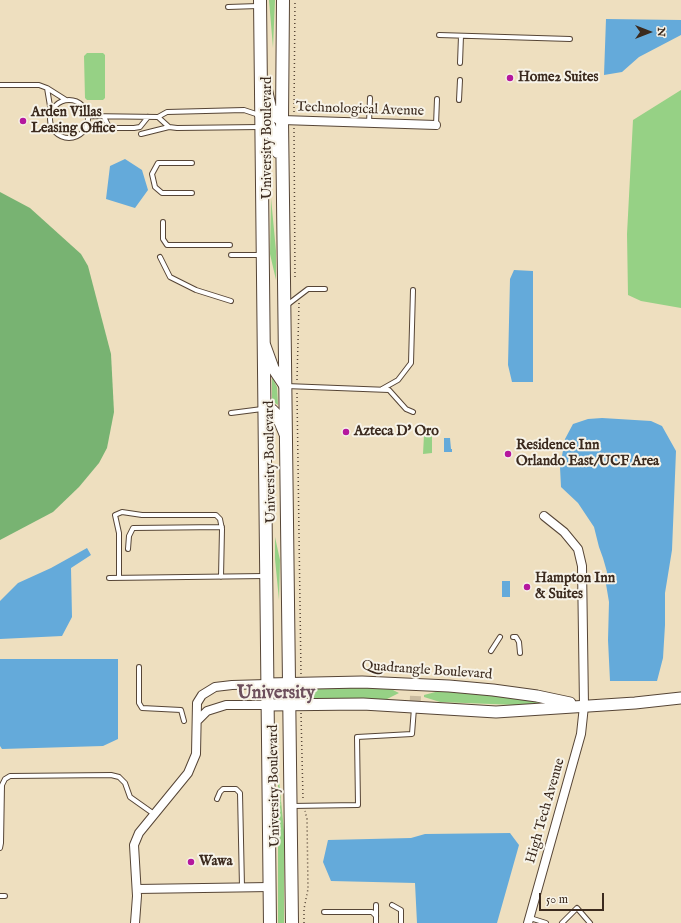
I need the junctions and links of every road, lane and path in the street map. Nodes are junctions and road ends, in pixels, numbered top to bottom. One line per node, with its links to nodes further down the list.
1 (283, 0): 22 (main road, University Boulevard)
2 (295, 0): 23 (path)
3 (260, 3): 4 (lane); 8 (main road, University Boulevard)
4 (228, 7)
5 (439, 35): 6 (lane)
6 (460, 36): 7 (lane); 9 (lane)
7 (570, 39)
8 (260, 63): 22 (main road); 24 (main road, University Boulevard)
9 (460, 63)
10 (460, 80): 16 (lane)
11 (0, 85): 12 (lane)
12 (47, 88): 15 (lane); 17 (lane)
13 (370, 98): 25 (lane)
14 (437, 99): 26 (lane)
15 (66, 100): 17 (lane); 18 (lane)
16 (459, 100)
17 (51, 112): 18 (lane)
18 (88, 116): 19 (lane)
19 (104, 117): 20 (lane); 20 (lane)
20 (148, 117): 21 (lane)
21 (158, 117): 24 (lane); 27 (lane)
22 (282, 120): 23 (street, Technological Avenue); 30 (main road, University Boulevard)
23 (294, 120): 25 (street, Technological Avenue); 37 (path)
24 (261, 122): 27 (lane); 30 (main road); 35 (main road, University Boulevard)
25 (369, 123): 26 (street, Technological Avenue)
26 (436, 125)
27 (169, 127): 28 (lane)
28 (141, 134)
29 (192, 163): 31 (lane)
30 (283, 169): 42 (main road, University Boulevard)
31 (192, 193)
32 (163, 222): 33 (lane)
33 (230, 245)
34 (231, 255): 35 (lane)
35 (262, 255): 43 (main road, University Boulevard)
36 (160, 257): 41 (lane)
37 (295, 278)
38 (325, 288): 40 (lane)
39 (413, 290): 45 (lane)
40 (298, 297): 42 (lane); 44 (path)
41 (231, 301)
42 (285, 307): 44 (main road, University Boulevard)
43 (263, 342): 44 (street); 46 (main road, University Boulevard)
44 (291, 386): 45 (lane); 49 (main road, University Boulevard); 62 (path)
45 (382, 389): 47 (lane)
46 (264, 409): 48 (lane); 49 (street); 53 (main road, University Boulevard)
47 (413, 412)
48 (231, 413)
49 (286, 434): 63 (main road, University Boulevard)
50 (544, 516): 68 (street, High Tech Avenue)
51 (222, 527): 52 (lane); 54 (lane); 56 (lane)
52 (128, 549)
53 (266, 576): 54 (lane); 64 (main road, University Boulevard)
54 (221, 577): 56 (lane)
55 (109, 578): 56 (lane)
56 (118, 578)
57 (513, 636): 60 (lane)
58 (500, 637): 59 (lane)
59 (491, 650)
60 (520, 653)
61 (139, 667): 71 (lane)
62 (301, 667)
63 (289, 683): 64 (street, Quadrangle Boulevard); 67 (main road, University Boulevard); 68 (street, Quadrangle Boulevard)
64 (267, 684): 66 (main road, University Boulevard); 72 (street)
65 (681, 698): 68 (street, Quadrangle Boulevard)
66 (268, 705): 67 (street, Quadrangle Boulevard); 72 (street); 78 (main road, University Boulevard)
67 (289, 705): 69 (street, Quadrangle Boulevard); 74 (main road, University Boulevard)
68 (584, 706): 69 (street, Quadrangle Boulevard); 85 (street, High Tech Avenue)
69 (414, 707): 75 (lane)
70 (301, 717): 75 (path)
71 (184, 721)
72 (197, 721): 76 (street)
73 (217, 799): 79 (lane)
74 (291, 806): 75 (lane); 88 (main road, University Boulevard)
75 (304, 806): 89 (path)
76 (154, 814): 77 (lane); 80 (street)
77 (0, 848)
78 (270, 887): 79 (street); 87 (main road, University Boulevard)
79 (242, 888): 80 (street)
80 (136, 889): 86 (street)
81 (376, 905): 84 (lane)
82 (392, 905): 91 (lane)
83 (324, 912): 84 (lane)
84 (376, 916): 90 (lane)
85 (529, 921): 92 (lane)
86 (135, 923)
87 (270, 923)
88 (292, 923)
89 (304, 923)
90 (376, 923)
91 (401, 923)
92 (546, 923)
93 (562, 923): 94 (lane)
94 (590, 923)

